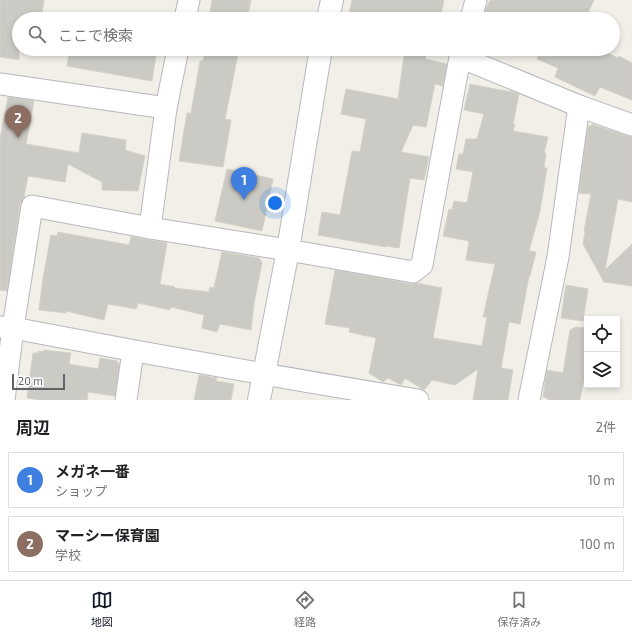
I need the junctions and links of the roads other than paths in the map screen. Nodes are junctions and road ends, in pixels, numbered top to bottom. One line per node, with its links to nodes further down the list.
1 (189, 0): 4 (street)
2 (332, 0): 5 (street)
3 (476, 0): 6 (street)
4 (186, 12)
5 (329, 12)
6 (473, 12)
7 (177, 56): 13 (street)
8 (320, 56): 16 (street)
9 (460, 56): 16 (street)
10 (468, 56): 12 (street)
11 (0, 84): 13 (street)
12 (579, 106): 14 (street); 24 (street)
13 (166, 108): 15 (street)
14 (632, 125)
15 (150, 228): 16 (street); 17 (street)
16 (288, 250): 19 (street)
17 (7, 328): 18 (street); 20 (street)
18 (133, 351): 19 (street); 21 (street)
19 (264, 374): 22 (street); 23 (street)
20 (4, 400)
21 (126, 400)
22 (259, 400)
23 (418, 400)
24 (529, 400)

